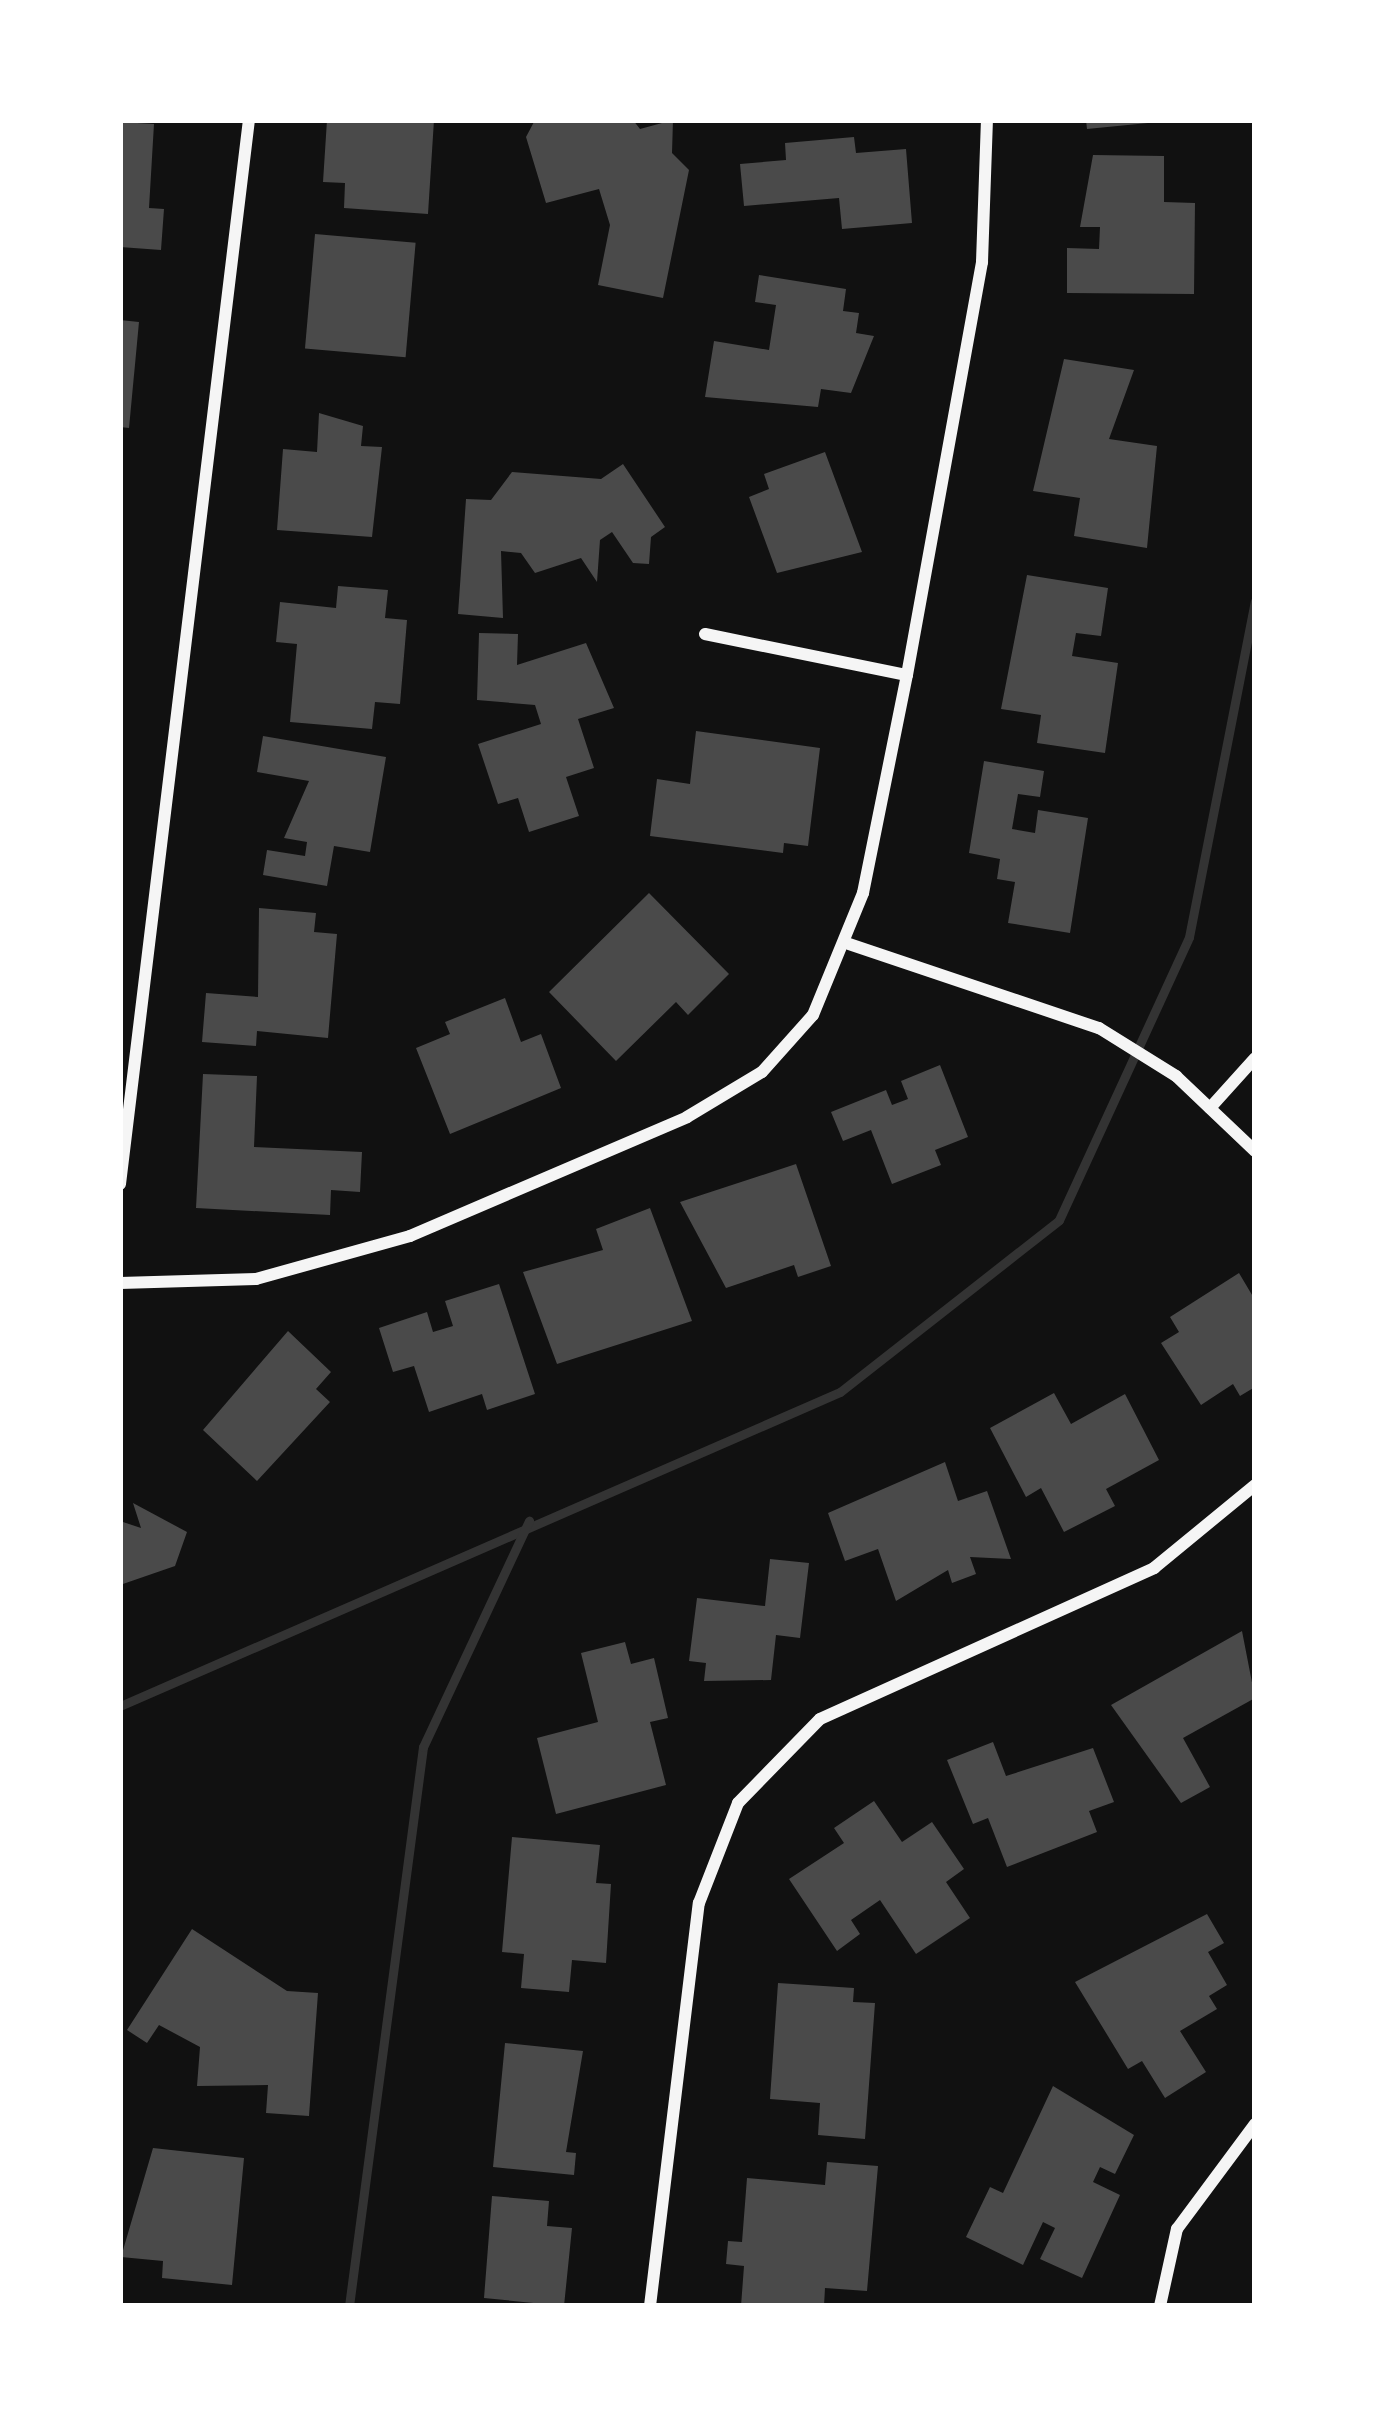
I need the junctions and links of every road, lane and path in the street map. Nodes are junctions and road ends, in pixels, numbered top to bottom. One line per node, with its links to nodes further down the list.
1 (249, 120): 9 (street)
2 (987, 120): 4 (street)
3 (705, 634): 4 (street)
4 (907, 674): 5 (street)
5 (849, 944): 7 (street); 10 (street)
6 (1255, 1058): 7 (street)
7 (1210, 1108): 8 (street)
8 (1255, 1151)
9 (120, 1184)
10 (120, 1283)
11 (1255, 1485): 13 (street)
12 (1255, 2124): 14 (street)
13 (650, 2306)
14 (1160, 2306)

